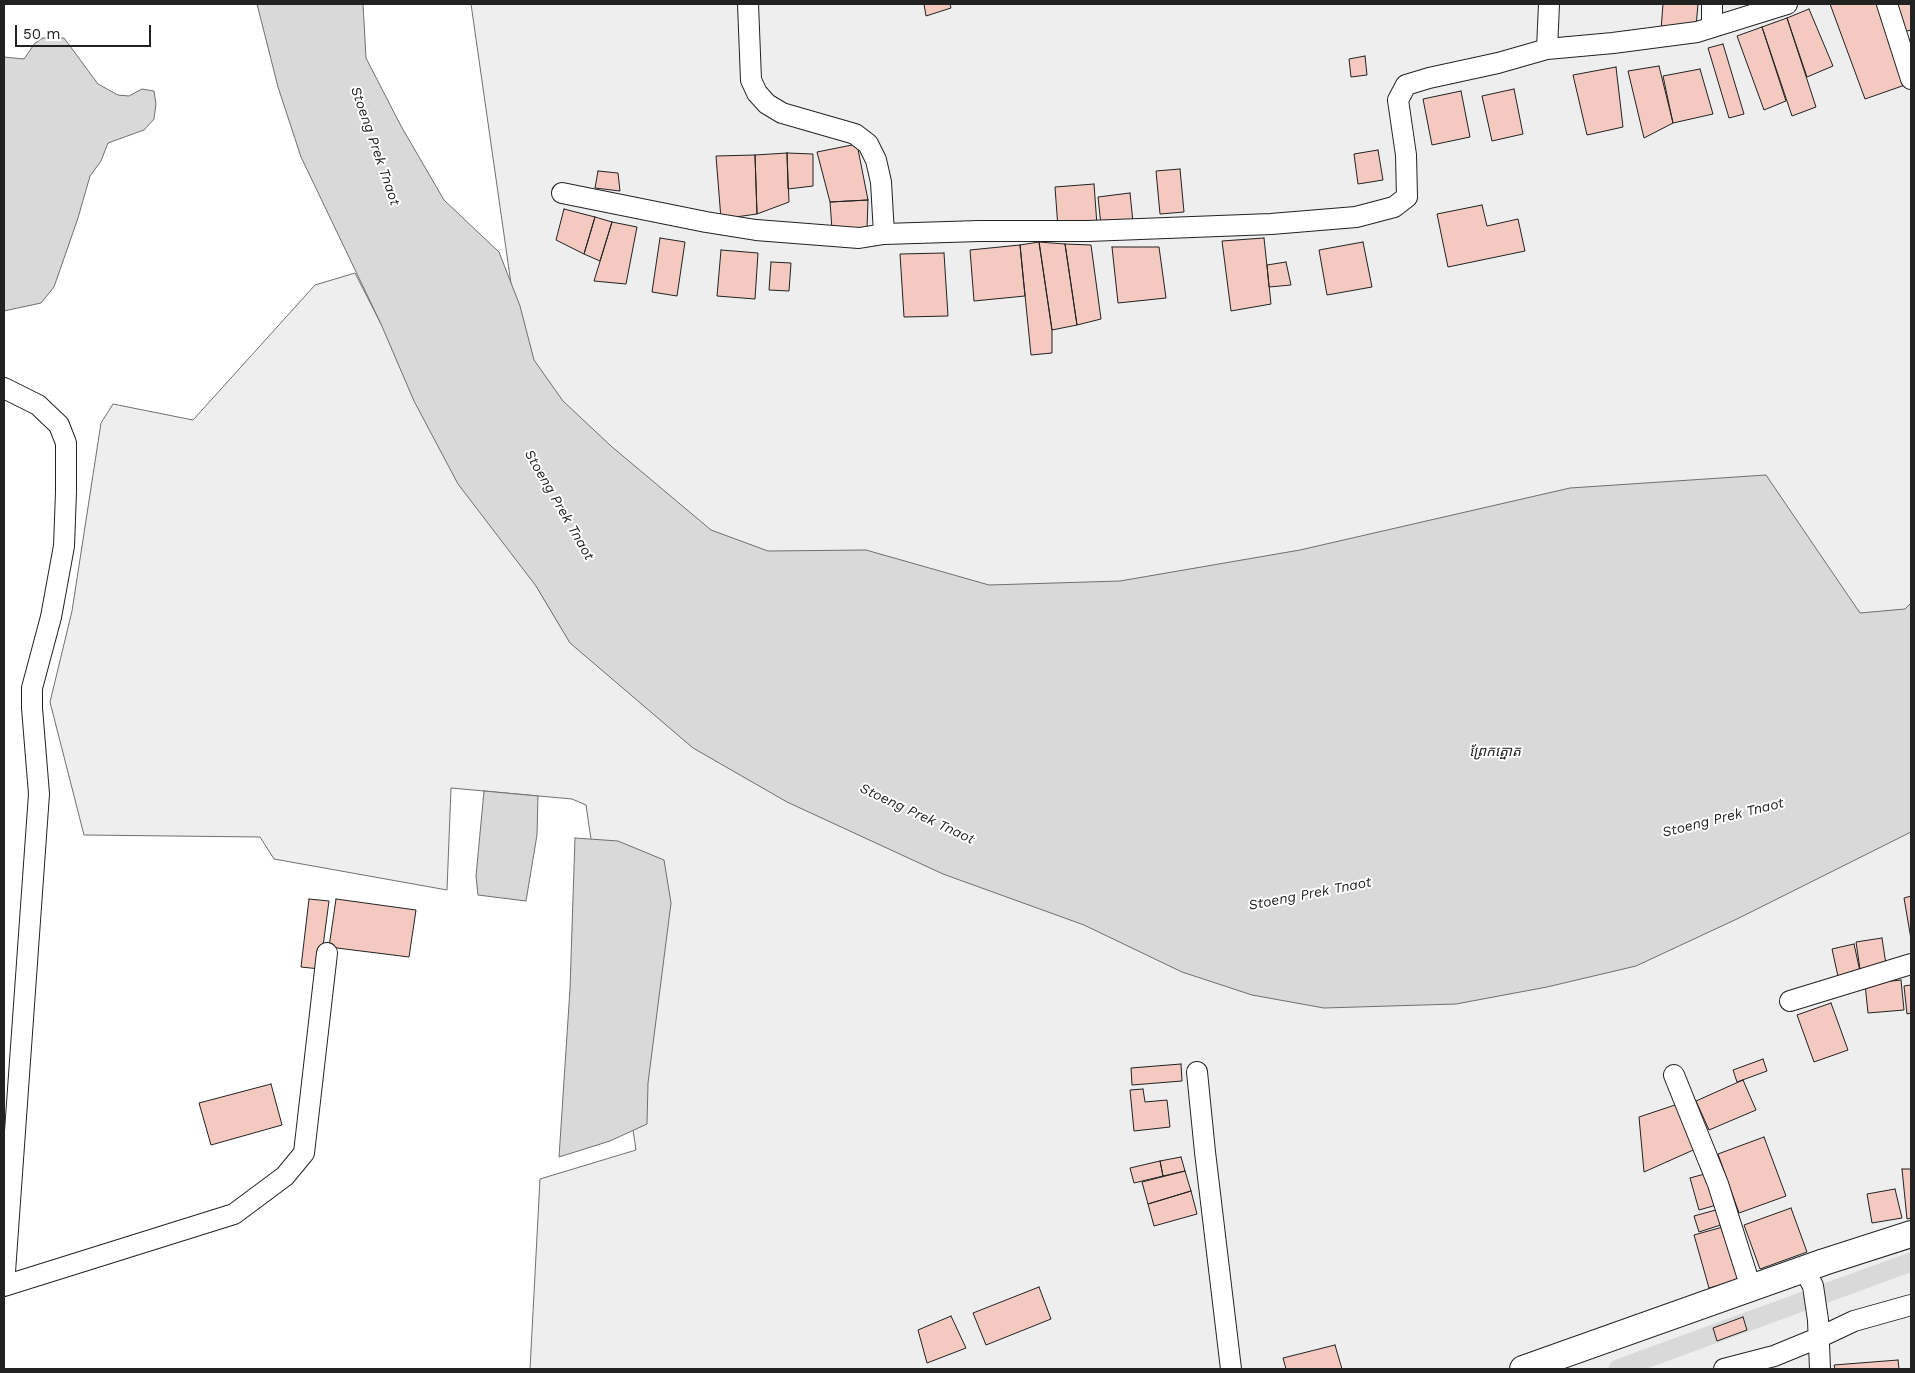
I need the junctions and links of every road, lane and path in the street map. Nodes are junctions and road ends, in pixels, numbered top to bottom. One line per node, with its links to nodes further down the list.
1 (748, 4): 10 (street)
2 (1549, 4): 7 (street)
3 (1712, 4): 6 (street)
4 (1787, 4): 6 (street)
5 (1887, 4): 8 (street)
6 (1712, 28): 7 (street)
7 (1547, 49): 10 (street)
8 (1911, 79)
9 (562, 193): 10 (street)
10 (884, 234)
11 (4, 388): 19 (street)
12 (327, 953): 19 (street)
13 (1911, 964): 14 (street)
14 (1790, 1002)
15 (1197, 1072): 23 (street)
16 (1674, 1075): 20 (street)
17 (1911, 1234): 18 (main road)
18 (1809, 1277): 20 (main road); 22 (street)
19 (4, 1286)
20 (1751, 1288): 24 (main road)
21 (1911, 1305): 22 (street)
22 (1818, 1329): 25 (street); 26 (street)
23 (1231, 1369)
24 (1523, 1369)
25 (1724, 1369)
26 (1820, 1369)

